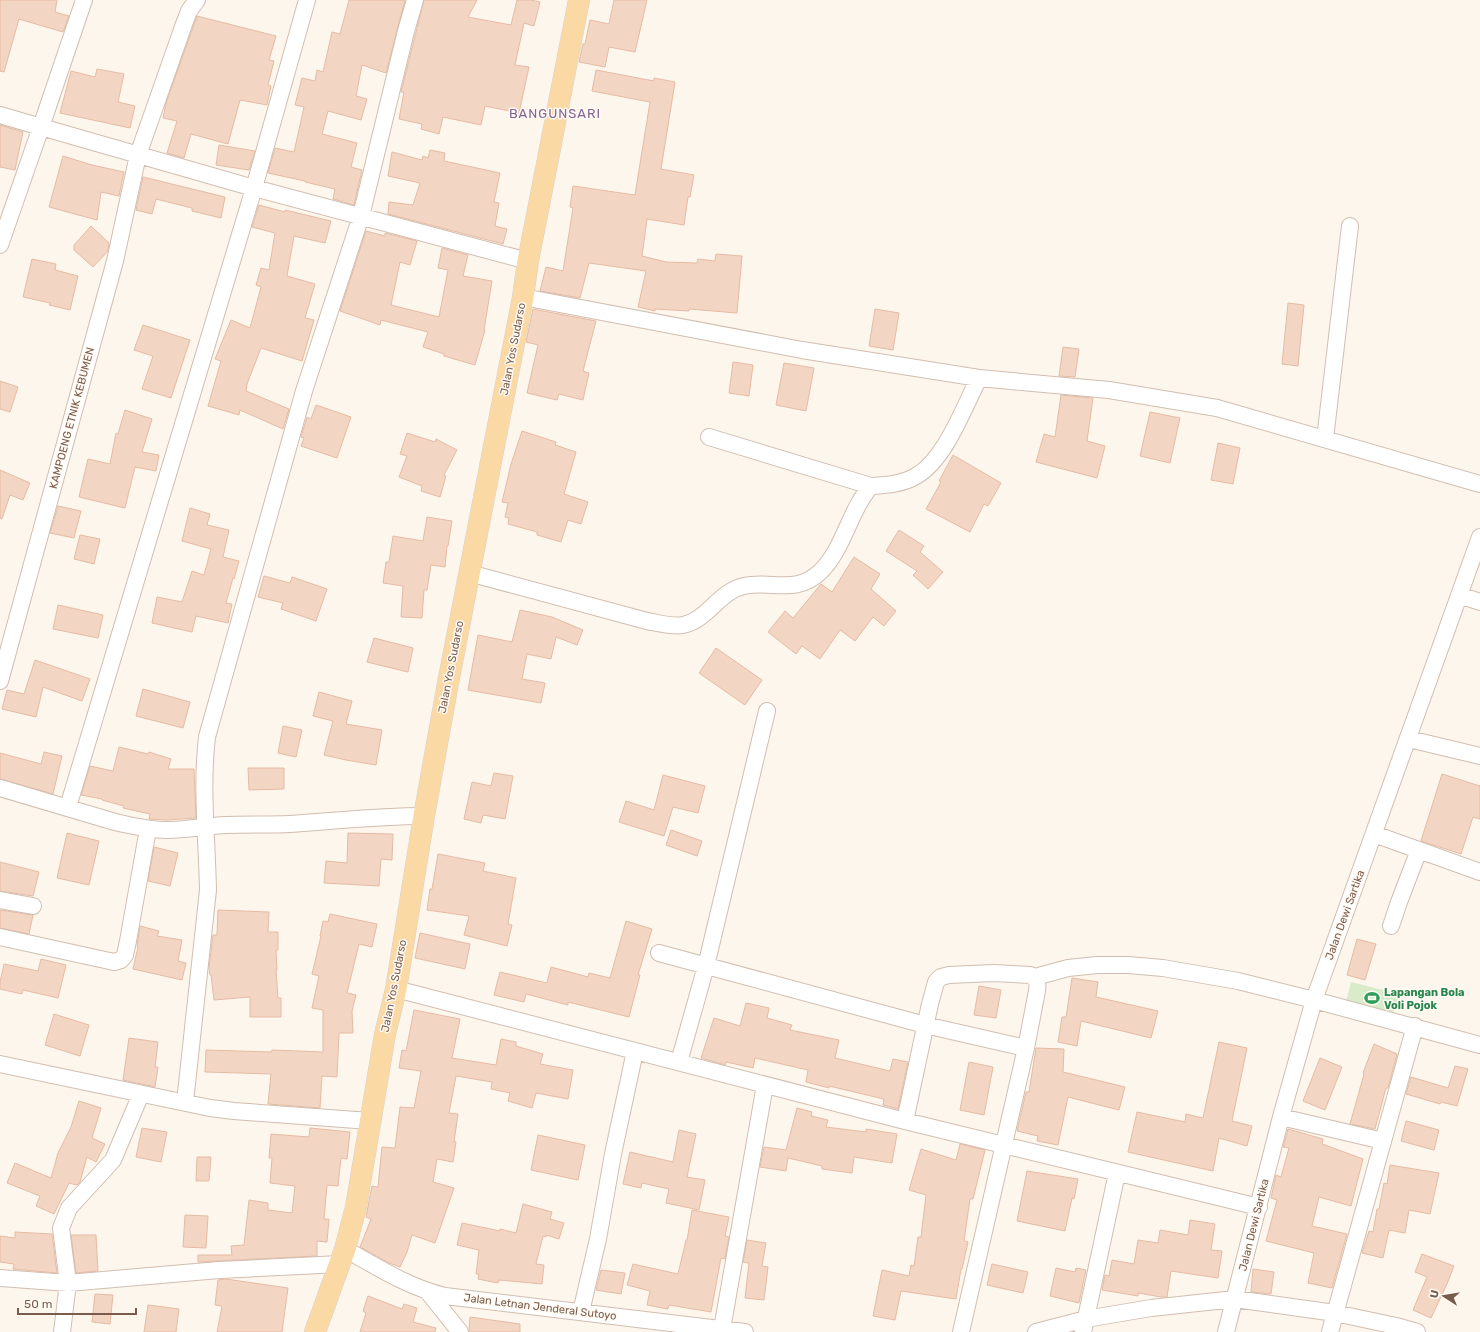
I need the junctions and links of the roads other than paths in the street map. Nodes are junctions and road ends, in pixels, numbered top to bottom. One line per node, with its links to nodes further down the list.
1 (84, 0): 7 (street)
2 (197, 0): 8 (street, KAMPOENG ETNIK KEBUMEN)
3 (307, 0): 9 (street)
4 (415, 0): 10 (street)
5 (580, 0): 13 (main road, Jalan Yos Sudarso)
6 (0, 115): 7 (street)
7 (41, 127): 8 (street); 12 (street)
8 (138, 155): 9 (street); 24 (street, KAMPOENG ETNIK KEBUMEN)
9 (254, 188): 10 (street); 29 (street)
10 (362, 216): 13 (street); 31 (street)
11 (1350, 226): 17 (street)
12 (0, 245)
13 (528, 261): 14 (main road, Jalan Yos Sudarso)
14 (523, 297): 15 (street); 21 (main road, Jalan Yos Sudarso)
15 (978, 378): 17 (street); 19 (street)
16 (709, 437): 19 (street)
17 (1324, 439): 18 (street)
18 (1480, 484)
19 (871, 486): 21 (street)
20 (1480, 538): 22 (street, Jalan Dewi Sartika)
21 (469, 573): 30 (main road, Jalan Yos Sudarso)
22 (1459, 595): 23 (street); 26 (street, Jalan Dewi Sartika)
23 (1480, 602)
24 (0, 681)
25 (767, 710): 41 (street)
26 (1409, 739): 27 (street); 33 (street, Jalan Dewi Sartika)
27 (1480, 756)
28 (0, 788): 29 (street)
29 (68, 807): 32 (street)
30 (424, 816): 31 (street); 43 (main road, Jalan Yos Sudarso)
31 (205, 826): 32 (street); 54 (street)
32 (148, 829): 39 (street)
33 (1374, 834): 34 (street); 44 (street, Jalan Dewi Sartika)
34 (1419, 850): 35 (street); 38 (street)
35 (1480, 872)
36 (0, 900): 37 (street)
37 (33, 906)
38 (1391, 926)
39 (0, 937)
40 (659, 953): 41 (street)
41 (706, 966): 45 (street); 50 (street)
42 (1035, 977): 44 (street); 45 (street); 48 (street)
43 (396, 989): 49 (street); 56 (main road, Jalan Yos Sudarso)
44 (1314, 1000): 46 (street); 55 (street, Jalan Dewi Sartika)
45 (925, 1025): 48 (street); 57 (street)
46 (1415, 1026): 47 (street); 58 (street)
47 (1480, 1045)
48 (1026, 1048): 59 (street)
49 (635, 1051): 50 (street); 67 (street)
50 (679, 1062): 52 (street)
51 (0, 1064): 53 (street)
52 (765, 1085): 57 (street); 70 (street)
53 (142, 1094): 54 (street); 64 (street)
54 (185, 1102): 56 (street)
55 (1281, 1117): 58 (street); 61 (street, Jalan Dewi Sartika)
56 (370, 1121): 62 (main road, Jalan Yos Sudarso)
57 (905, 1121): 59 (street)
58 (1383, 1141): 68 (street)
59 (1003, 1145): 60 (street); 75 (street)
60 (1117, 1173): 61 (street); 69 (street)
61 (1258, 1207): 66 (street, Jalan Dewi Sartika)
62 (343, 1256): 64 (street); 65 (street, Jalan Letnan Jenderal Sutoyo); 72 (main road, Jalan Yos Sudarso)
63 (0, 1278): 64 (street)
64 (68, 1283): 71 (street)
65 (428, 1292): 67 (street, Jalan Letnan Jenderal Sutoyo); 73 (street)
66 (1235, 1300): 68 (street); 69 (street); 77 (street, Jalan Dewi Sartika)
67 (581, 1312): 70 (street, Jalan Letnan Jenderal Sutoyo)
68 (1335, 1313): 78 (street); 79 (street)
69 (1084, 1326): 76 (street)
70 (722, 1329): 74 (street, Jalan Letnan Jenderal Sutoyo)
71 (62, 1332)
72 (315, 1332)
73 (460, 1332)
74 (745, 1332)
75 (961, 1332)
76 (1036, 1332)
77 (1226, 1332)
78 (1330, 1332)
79 (1417, 1332)

